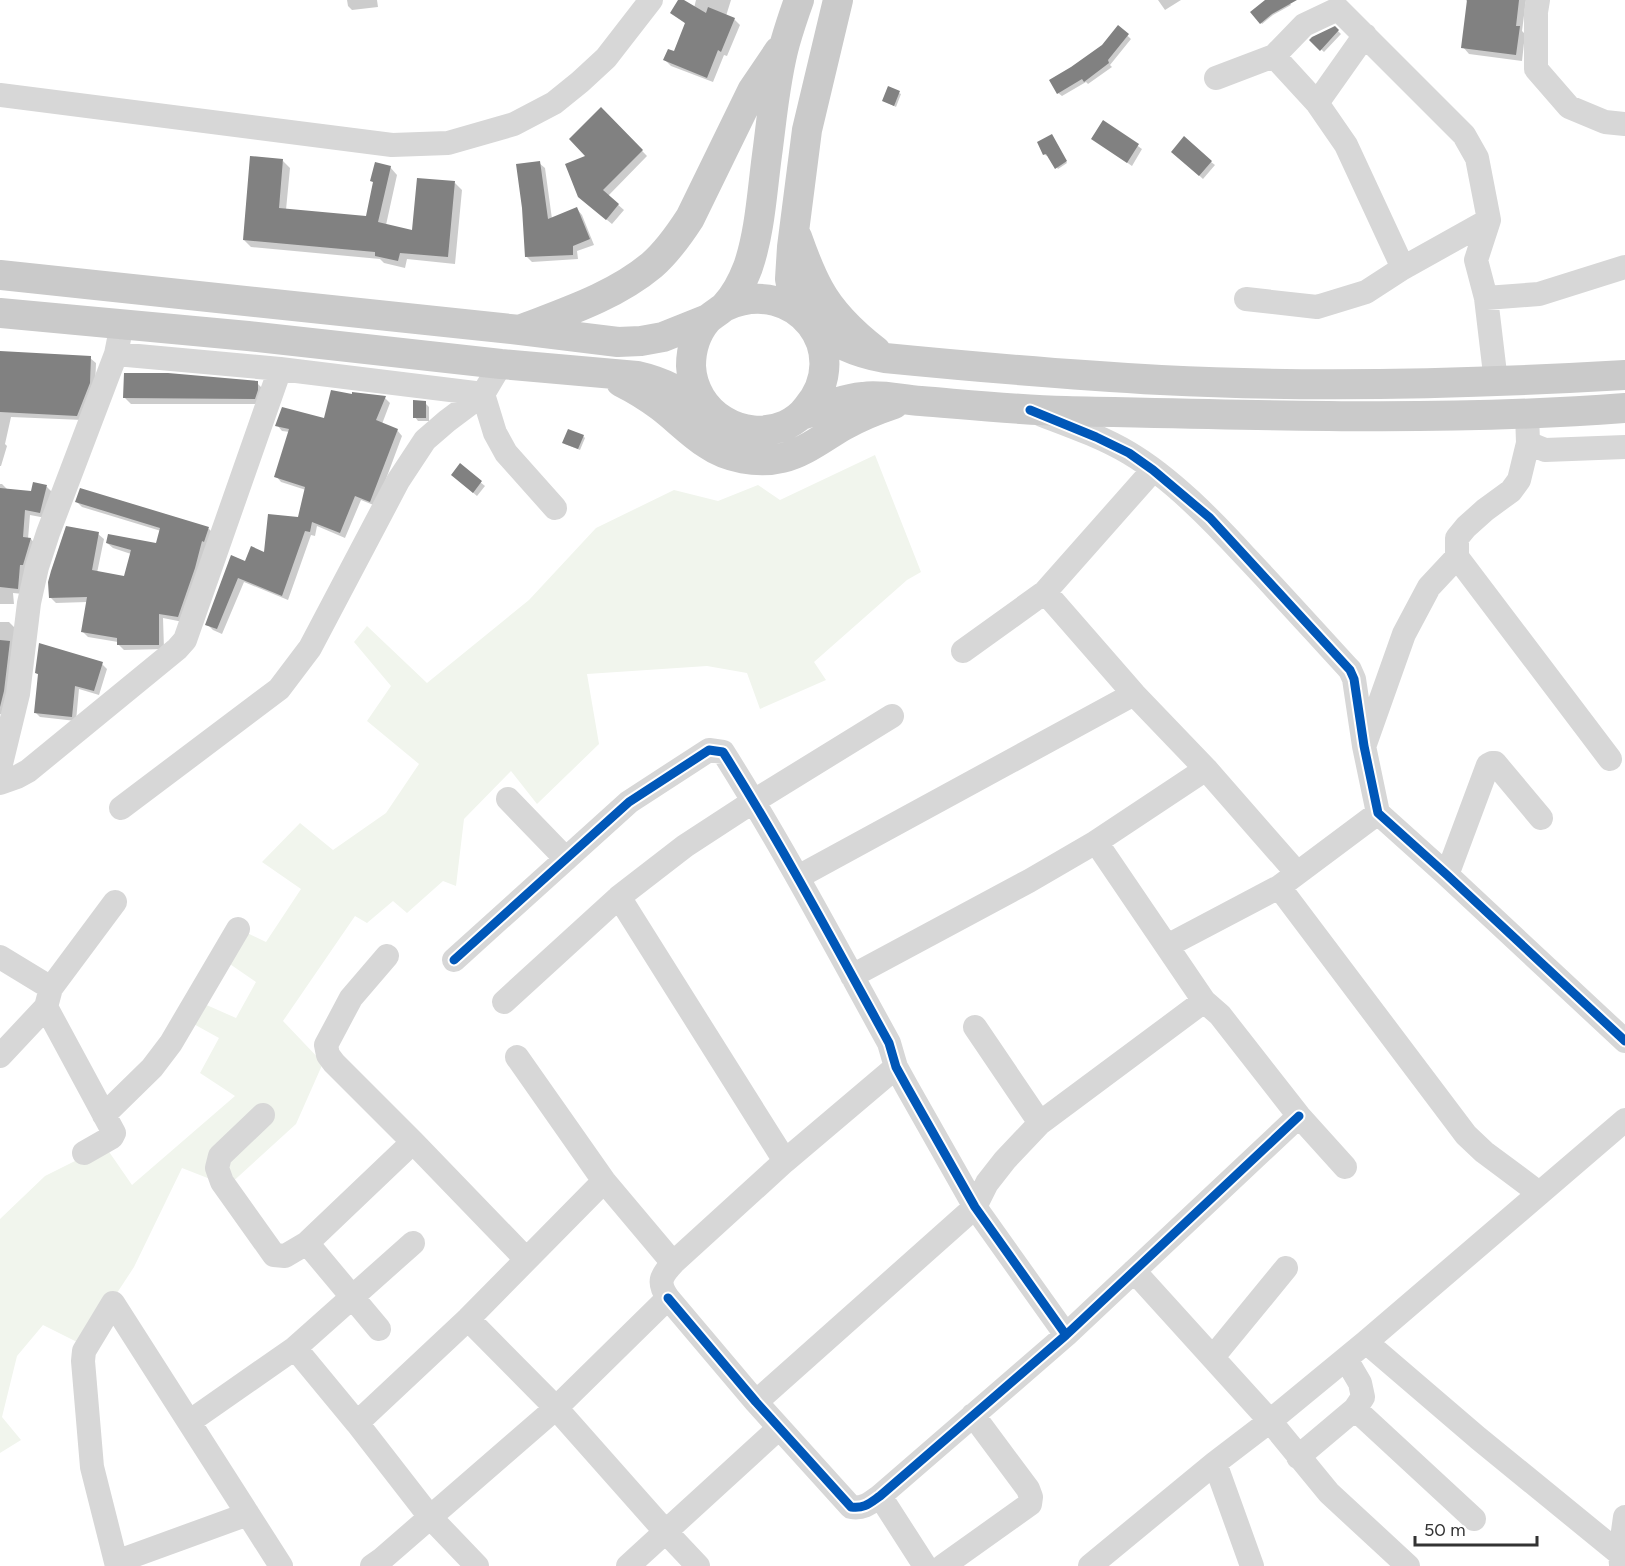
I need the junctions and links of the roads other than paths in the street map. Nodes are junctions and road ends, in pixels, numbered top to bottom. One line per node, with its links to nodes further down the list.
1 (651, 0): 9 (street)
2 (799, 0): 6 (main road)
3 (838, 0): 13 (main road)
4 (1538, 0): 11 (street)
5 (1365, 35): 7 (street); 10 (street); 12 (street)
6 (785, 44): 19 (main road); 23 (main road)
7 (1274, 56): 8 (street); 10 (street)
8 (1216, 78)
9 (0, 95)
10 (1317, 103): 15 (street)
11 (1625, 124)
12 (1489, 220): 15 (street); 17 (street)
13 (794, 229): 21 (main road); 25 (main road)
14 (1625, 267): 17 (street)
15 (1403, 268): 18 (street)
16 (0, 275): 23 (main road)
17 (1486, 298): 30 (street)
18 (1246, 299)
19 (717, 312): 21 (main road); 23 (main road); 34 (main road)
20 (0, 313): 22 (main road)
21 (806, 319): 25 (main road); 37 (main road)
22 (121, 324): 24 (street); 26 (main road)
23 (520, 330)
24 (116, 354): 27 (street); 49 (street)
25 (885, 358): 30 (main road)
26 (501, 364): 28 (main road); 31 (street)
27 (280, 369): 31 (street); 51 (street)
28 (603, 372): 32 (main road); 34 (main road)
29 (1625, 375): 30 (main road)
30 (1496, 382)
31 (483, 394): 41 (street); 54 (street)
32 (907, 400): 35 (main road); 37 (main road)
33 (1625, 408): 36 (main road)
34 (708, 409): 37 (main road)
35 (1030, 410): 36 (main road); 40 (street)
36 (1527, 412): 38 (street)
37 (802, 415)
38 (1528, 443): 39 (street); 42 (street)
39 (1625, 447)
40 (1153, 470): 43 (street); 47 (street)
41 (555, 508)
42 (1457, 556): 47 (street); 48 (street)
43 (1045, 592): 44 (street); 45 (street)
44 (963, 651)
45 (1134, 693): 50 (street); 60 (street)
46 (892, 716): 53 (street)
47 (1364, 746): 55 (street)
48 (1610, 759)
49 (0, 768)
50 (1206, 770): 57 (street); 61 (street)
51 (0, 783)
52 (508, 799): 58 (street)
53 (754, 801): 58 (street); 60 (street); 62 (street)
54 (121, 808)
55 (1378, 813): 59 (street); 61 (street)
56 (1541, 818): 59 (street)
57 (1096, 842): 65 (street); 69 (street)
58 (566, 859): 68 (street)
59 (1447, 875): 74 (street)
60 (798, 877): 69 (street)
61 (1288, 880): 65 (street); 88 (street)
62 (620, 897): 72 (street); 85 (street)
63 (115, 902): 70 (street)
64 (238, 929): 78 (street)
65 (1167, 946): 71 (street)
66 (387, 956): 83 (street)
67 (0, 957): 70 (street)
68 (454, 960)
69 (852, 976): 77 (street)
70 (48, 997): 75 (street); 78 (street)
71 (1204, 1001): 80 (street); 82 (street)
72 (504, 1002)
73 (975, 1028): 82 (street)
74 (1625, 1041)
75 (0, 1056)
76 (517, 1057): 87 (street)
77 (896, 1067): 85 (street); 89 (street)
78 (104, 1115): 84 (street)
79 (263, 1115): 90 (street)
80 (1299, 1116): 86 (street); 95 (street)
81 (1625, 1120): 88 (street)
82 (1040, 1123): 89 (street)
83 (413, 1142): 90 (street); 92 (street)
84 (84, 1153)
85 (785, 1161): 93 (street)
86 (1344, 1167)
87 (604, 1181): 92 (street); 93 (street)
88 (1539, 1193): 101 (street)
89 (975, 1207): 100 (street); 105 (street)
90 (307, 1242): 96 (street)
91 (413, 1244): 96 (street)
92 (526, 1259): 98 (street)
93 (673, 1263): 97 (street)
94 (1286, 1268): 103 (street)
95 (1134, 1271): 100 (street); 103 (street)
96 (354, 1298): 99 (street); 102 (street)
97 (668, 1298): 105 (street); 106 (street)
98 (468, 1319): 106 (street); 111 (street)
99 (379, 1329)
100 (1066, 1335): 108 (street)
101 (1366, 1342): 104 (street); 121 (street)
102 (296, 1348): 110 (street); 111 (street)
103 (1213, 1357): 109 (street)
104 (1346, 1359): 107 (street); 109 (street)
105 (756, 1402): 112 (street)
106 (556, 1408): 117 (street); 120 (street)
107 (1355, 1409): 113 (street); 119 (street)
108 (973, 1415): 115 (street); 130 (street)
109 (1270, 1421): 113 (street); 114 (street)
110 (189, 1422): 116 (street); 123 (street)
111 (357, 1423): 117 (street)
112 (779, 1428): 115 (street); 120 (street)
113 (1298, 1456): 132 (street)
114 (1215, 1462): 122 (street); 131 (street)
115 (880, 1496): 129 (street)
116 (248, 1514): 123 (street); 124 (street)
117 (430, 1517): 125 (street); 126 (street)
118 (1625, 1517): 121 (street)
119 (1474, 1519)
120 (665, 1532): 127 (street); 128 (street)
121 (1622, 1559)
122 (1100, 1563)
123 (116, 1564)
124 (281, 1566)
125 (372, 1566)
126 (477, 1566)
127 (628, 1566)
128 (698, 1566)
129 (925, 1566)
130 (943, 1566)
131 (1252, 1566)
132 (1408, 1566)

